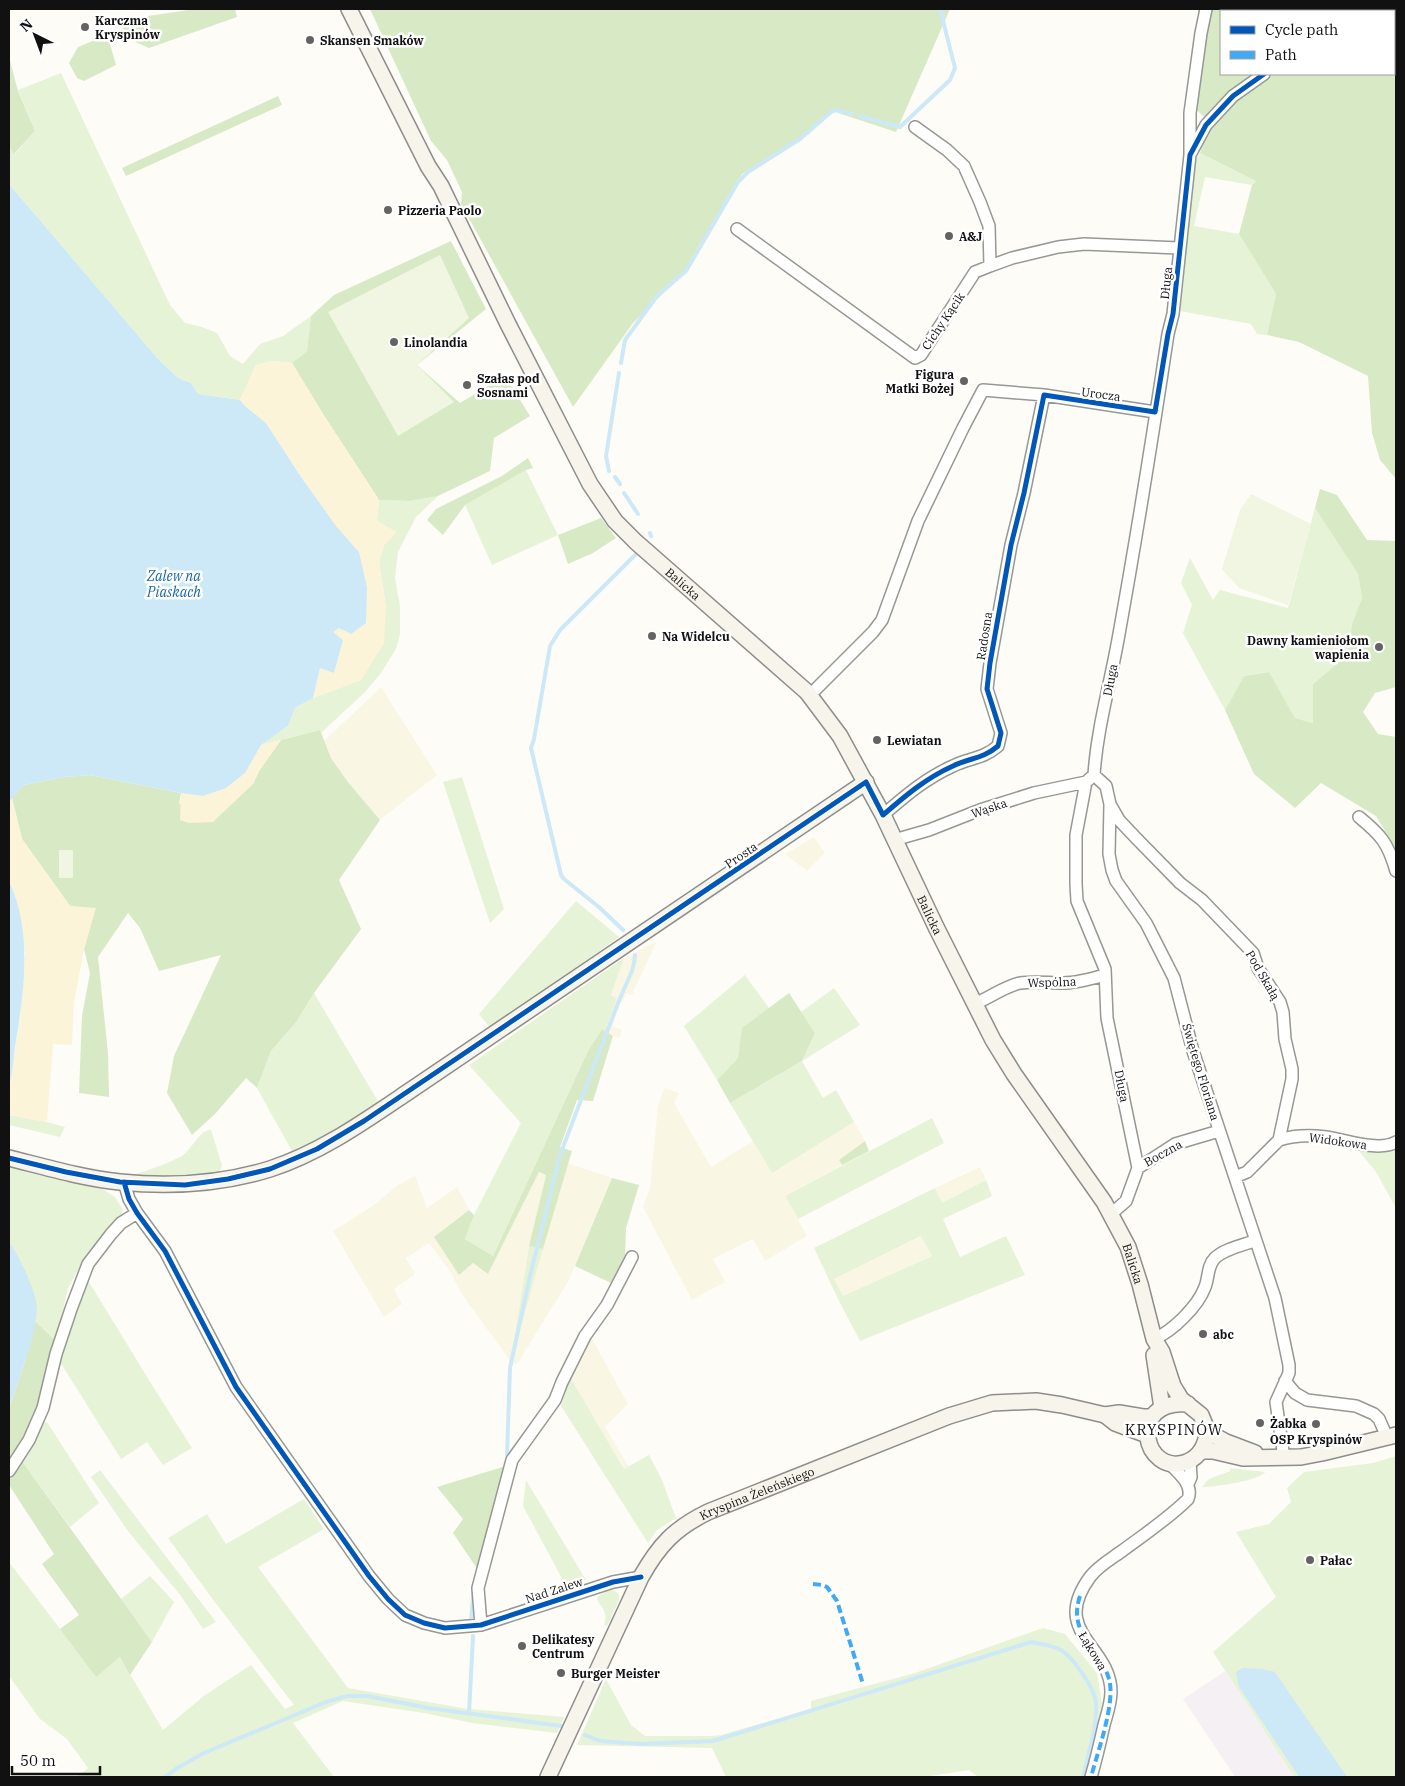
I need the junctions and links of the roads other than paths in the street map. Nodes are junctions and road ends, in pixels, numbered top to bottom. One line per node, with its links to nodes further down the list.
1 (349, 9): 13 (main road, Balicka)
2 (1206, 9): 4 (street, Długa)
3 (1263, 75): 5 (street)
4 (1190, 113): 5 (street); 7 (street, Długa)
5 (1206, 125): 7 (street)
6 (914, 127): 10 (street)
7 (1190, 155): 9 (street, Długa)
8 (737, 228): 10 (street, Cichy Kącik)
9 (1179, 248): 10 (street, Cichy Kącik); 12 (street, Długa)
10 (990, 266)
11 (1044, 395): 12 (street, Urocza); 13 (street, Urocza); 17 (street, Radosna)
12 (1155, 412): 14 (street, Długa)
13 (807, 692): 15 (main road, Balicka)
14 (1090, 779): 16 (street, Świętego Floriana); 19 (street, Wąska); 21 (street, Długa)
15 (866, 782): 17 (main road, Balicka); 29 (main road, Prosta)
16 (1110, 804): 23 (street, Świętego Floriana); 24 (street, Pod Skałą)
17 (883, 815): 19 (main road, Balicka)
18 (1359, 816): 20 (street)
19 (894, 840): 22 (main road, Balicka)
20 (1396, 871)
21 (1105, 975): 22 (street, Wspólna); 27 (street, Długa)
22 (974, 1004): 31 (main road, Balicka)
23 (1218, 1131): 27 (street, Boczna); 28 (street, Świętego Floriana)
24 (1279, 1140): 25 (street, Widokowa); 28 (street)
25 (1396, 1142)
26 (9, 1158): 29 (main road, Prosta)
27 (1138, 1168): 31 (street)
28 (1235, 1177): 32 (street, Świętego Floriana)
29 (124, 1182): 30 (street, Nad Zalew)
30 (137, 1213): 47 (street); 50 (street, Nad Zalew)
31 (1111, 1214): 34 (main road, Balicka)
32 (1254, 1241): 34 (street); 35 (street, Świętego Floriana)
33 (632, 1257): 50 (street)
34 (1154, 1339): 36 (main road, Balicka); 37 (main road, Balicka)
35 (1285, 1381): 41 (street); 44 (street, Świętego Floriana)
36 (1188, 1404): 37 (main road); 39 (main road)
37 (1157, 1412): 38 (main road, Kryspina Żeleńskiego); 40 (main road)
38 (1105, 1415): 40 (main road, Kryspina Żeleńskiego); 49 (main road, Kryspina Żeleńskiego)
39 (1208, 1432): 42 (main road); 43 (main road)
40 (1147, 1436): 46 (main road)
41 (1392, 1436): 44 (main road)
42 (1202, 1451): 43 (main road); 45 (main road)
43 (1263, 1456): 44 (main road)
44 (1284, 1458)
45 (1190, 1461): 46 (main road); 48 (street, Łąkowa)
46 (1168, 1462): 48 (street)
47 (9, 1471)
48 (1188, 1484): 52 (street, Łąkowa)
49 (641, 1577): 50 (street, Nad Zalew); 51 (main road, Kryspina Żeleńskiego)
50 (478, 1625)
51 (548, 1777)
52 (1091, 1777)

